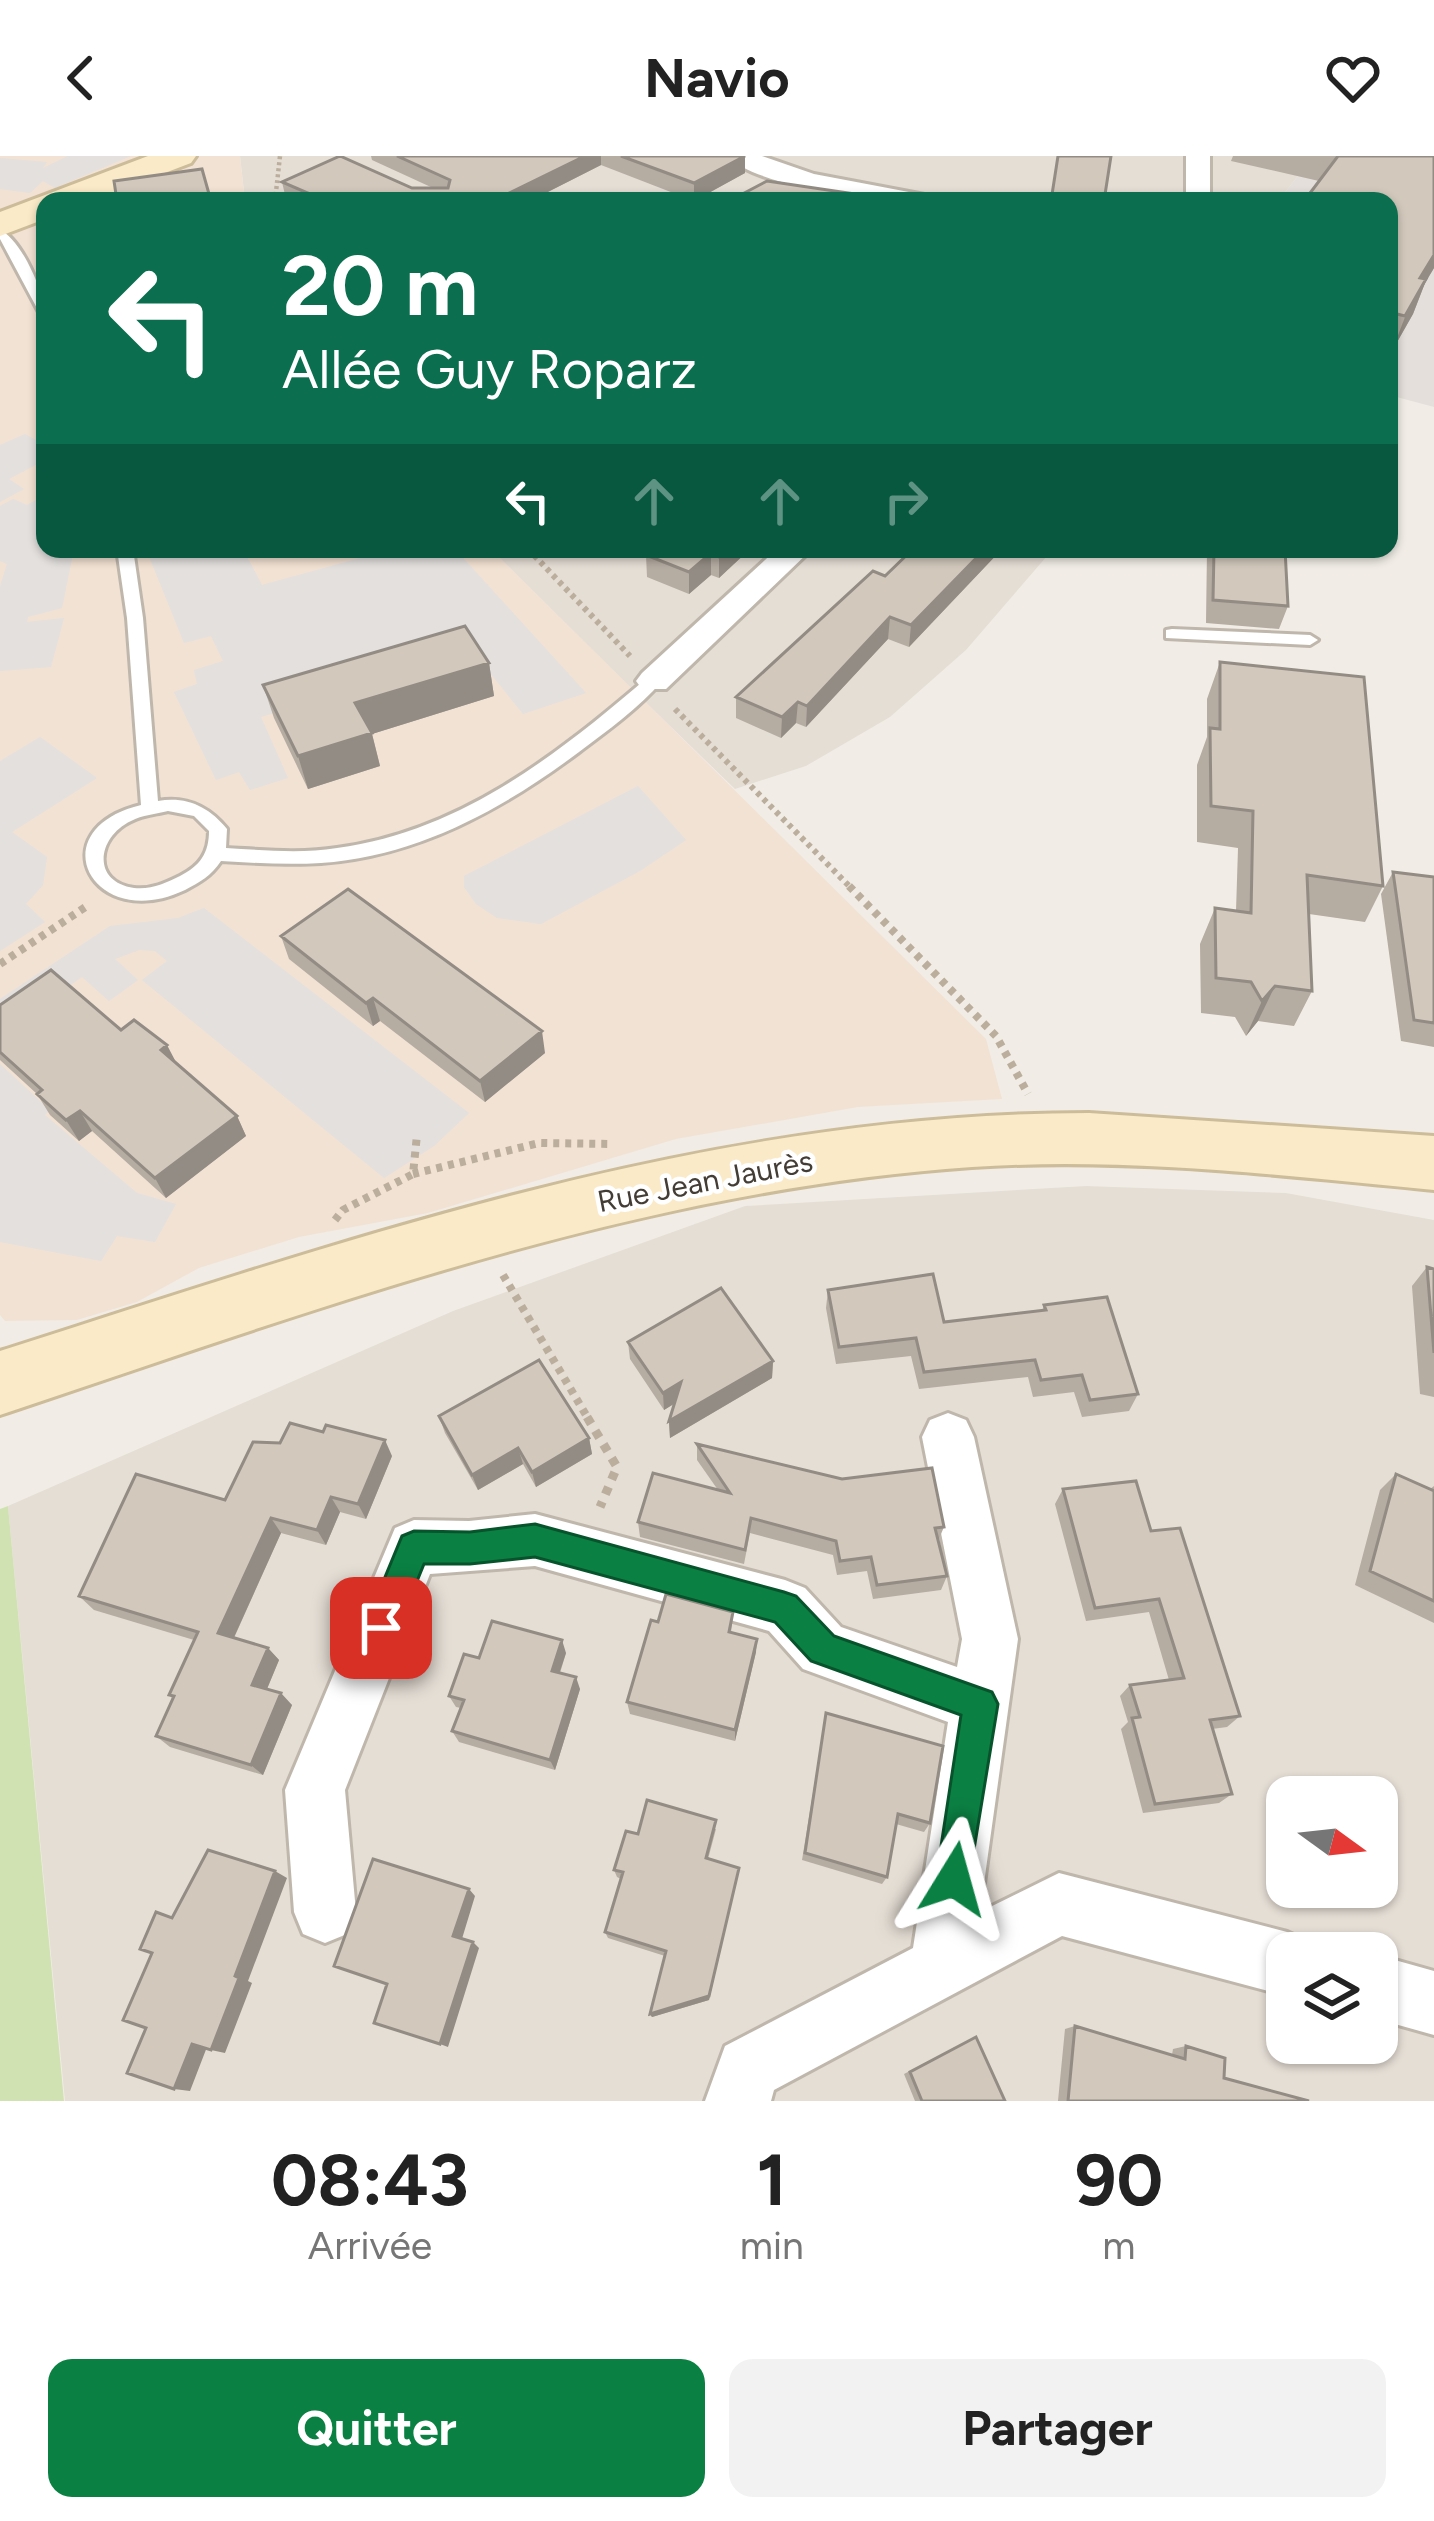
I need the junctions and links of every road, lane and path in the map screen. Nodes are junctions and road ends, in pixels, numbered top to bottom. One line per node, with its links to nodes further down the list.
1 (179, 156): 5 (main road)
2 (280, 156): 6 (path)
3 (738, 156): 7 (street)
4 (1198, 156): 8 (street)
5 (83, 192)
6 (276, 192)
7 (873, 192)
8 (1192, 192)
9 (36, 210): 10 (main road)
10 (0, 225)
11 (0, 234): 12 (lane)
12 (36, 294)
13 (126, 558): 19 (lane)
14 (537, 558): 18 (path)
15 (786, 558): 18 (street)
16 (1172, 634): 17 (lane)
17 (1310, 640)
18 (653, 681): 20 (lane); 24 (path)
19 (150, 806): 20 (lane); 21 (lane)
20 (216, 854): 21 (lane)
21 (113, 889): 22 (path)
22 (0, 964)
23 (417, 1135): 26 (path)
24 (1051, 1139): 25 (main road, Rue Jean Jaurès); 27 (main road, Rue Jean Jaurès)
25 (1434, 1163)
26 (413, 1174): 27 (path); 29 (path)
27 (653, 1186): 28 (main road, Rue Jean Jaurès)
28 (478, 1232): 29 (main road, Rue Jean Jaurès); 32 (path)
29 (338, 1273): 30 (main road, Rue Jean Jaurès)
30 (0, 1383)
31 (948, 1437): 33 (street)
32 (579, 1553): 33 (street); 34 (street)
33 (980, 1704): 36 (street)
34 (325, 1912)
35 (1266, 1958): 36 (street)
36 (941, 1967): 39 (street)
37 (1398, 1993): 38 (street)
38 (1434, 2003)
39 (738, 2101)

